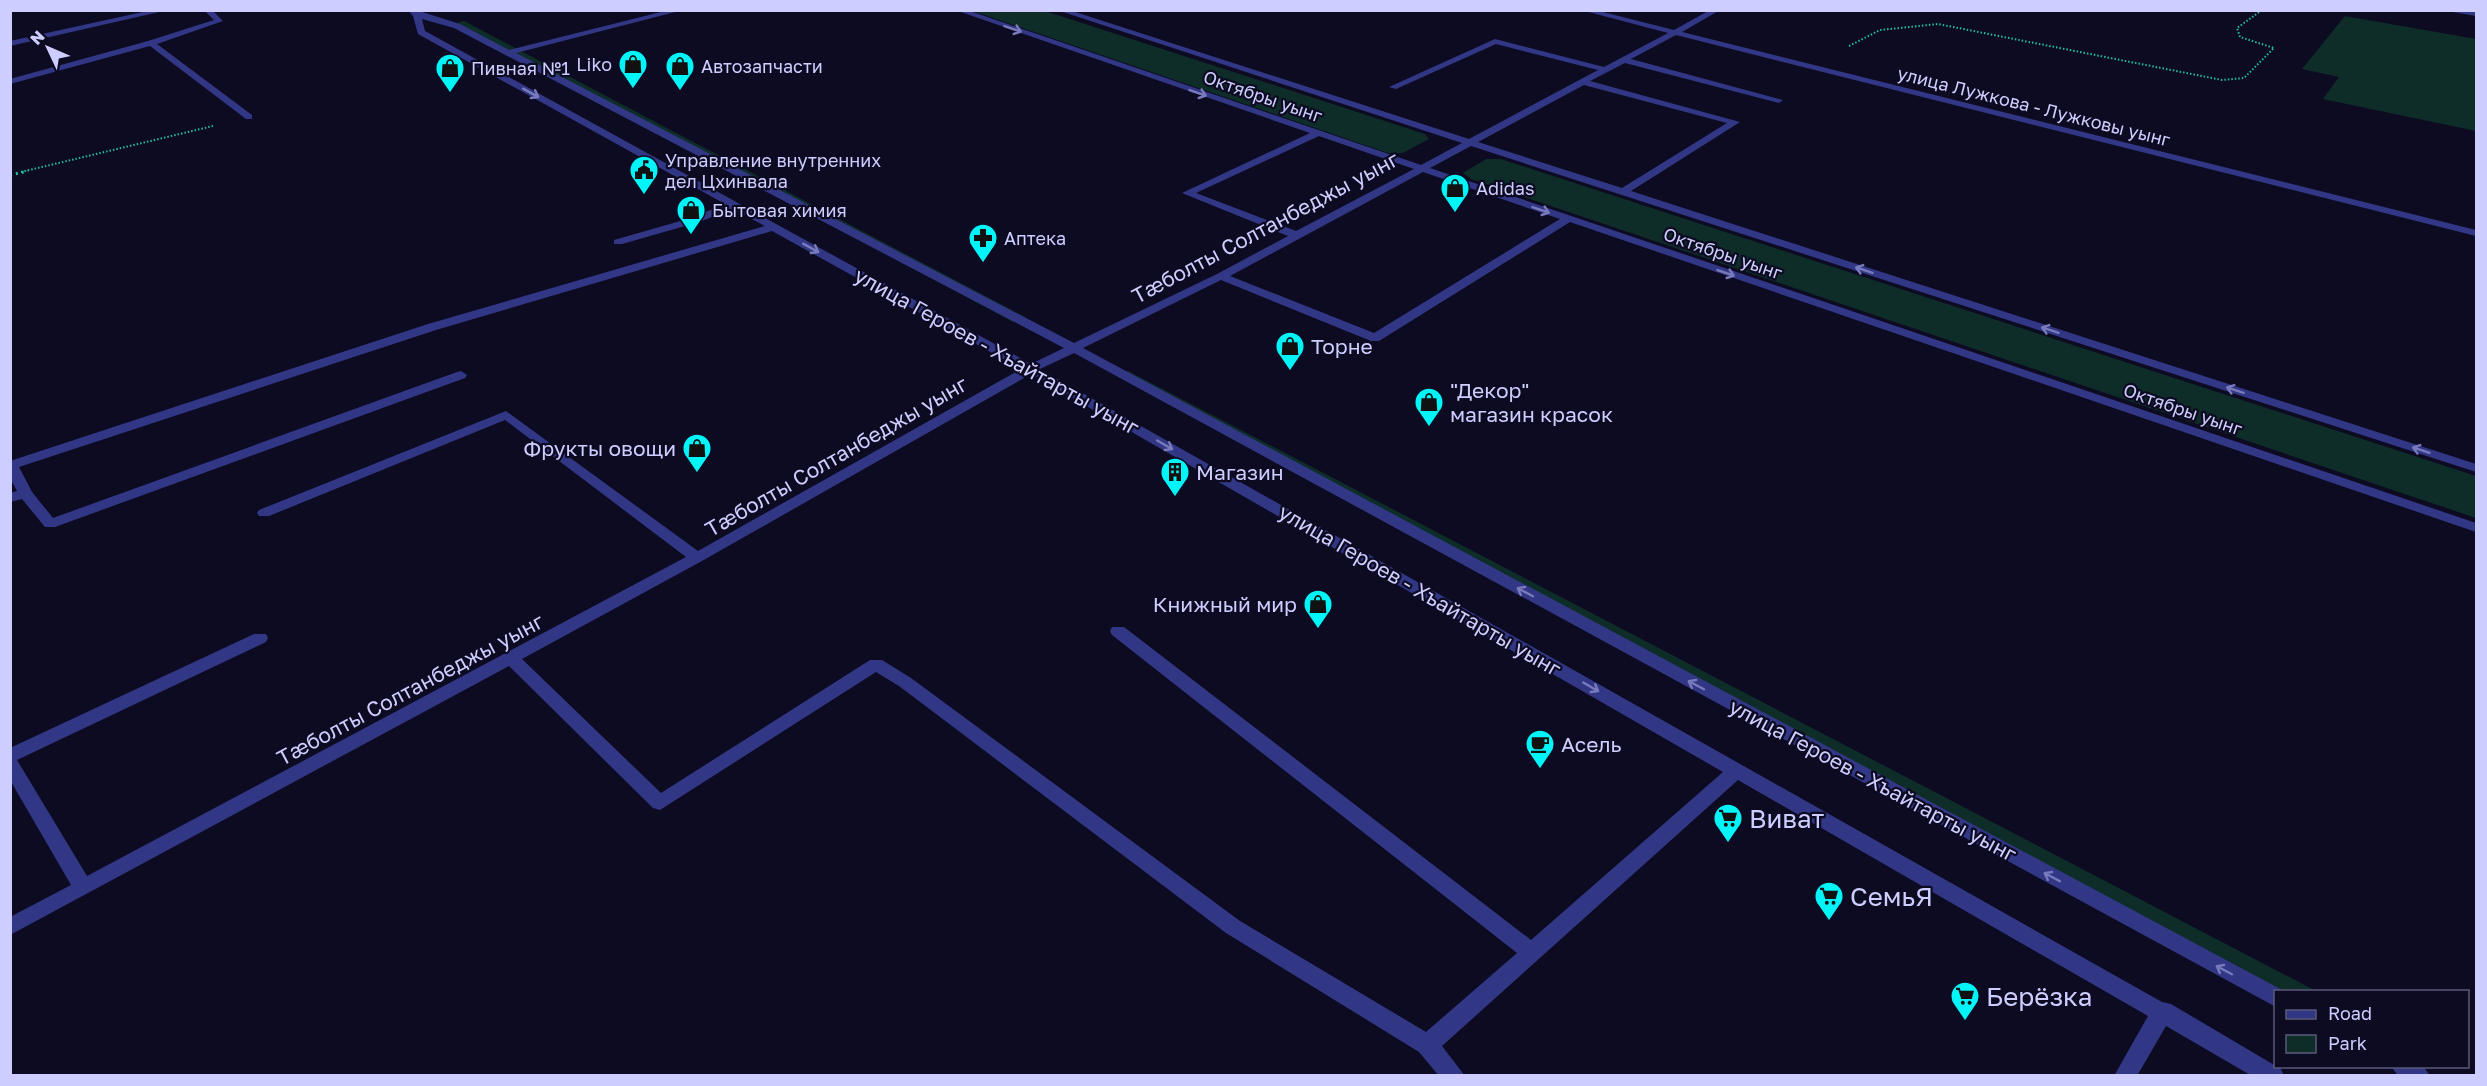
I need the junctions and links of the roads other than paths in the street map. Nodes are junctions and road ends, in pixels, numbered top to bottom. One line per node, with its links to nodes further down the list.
1 (165, 10): 14 (street)
2 (207, 10): 13 (street)
3 (439, 10): 10 (street)
4 (680, 10): 15 (street)
5 (958, 10): 23 (street, Октябры уынг, one-way to 23)
6 (1060, 10): 24 (street, Октябры уынг)
7 (1584, 10): 12 (street, улица Лужкова - Лужковы уынг)
8 (1717, 10): 12 (street, Тæболты Солтанбеджы уынг)
9 (2453, 10): 11 (street)
10 (414, 13): 15 (street, улица Героев - Хъайтарты уынг); 27 (street, улица Героев - Хъайтарты уынг, one-way to 27)
11 (2476, 14)
12 (1675, 33): 16 (street, Тæболты Солтанбеджы уынг); 30 (street, улица Лужкова - Лужковы уынг)
13 (151, 43): 18 (street); 22 (street)
14 (10, 44)
15 (507, 53): 34 (street, улица Героев - Хъайтарты уынг)
16 (1624, 60): 17 (street, Тæболты Солтанбеджы уынг); 21 (street)
17 (1606, 70): 19 (street, Тæболты Солтанбеджы уынг); 20 (street)
18 (10, 82)
19 (1583, 82): 24 (street, Тæболты Солтанбеджы уынг); 26 (street)
20 (1393, 87)
21 (1779, 100)
22 (249, 117)
23 (1316, 134): 25 (street, Октябры уынг); 31 (street)
24 (1470, 143): 25 (street, Тæболты Солтанбеджы уынг); 26 (street, Октябры уынг)
25 (1420, 169): 28 (street, Октябры уынг, one-way to 28); 31 (street, Тæболты Солтанбеджы уынг)
26 (1623, 192): 37 (street, Октябры уынг, one-way to 26)
27 (733, 205): 29 (street, улица Героев - Хъайтарты уынг); 32 (street)
28 (1568, 219): 33 (street); 41 (street, Октябры уынг, one-way to 41)
29 (774, 227): 35 (street, улица Героев - Хъайтарты уынг, one-way to 35); 38 (street)
30 (2476, 233)
31 (1296, 236): 33 (street, Тæболты Солтанбеджы уынг)
32 (618, 242)
33 (1221, 276): 34 (street, Тæболты Солтанбеджы уынг)
34 (1074, 348): 35 (street, Тæболты Солтанбеджы уынг); 52 (street, улица Героев - Хъайтарты уынг, one-way to 34)
35 (1029, 370): 42 (street, Тæболты Солтанбеджы уынг); 48 (street, улица Героев - Хъайтарты уынг, one-way to 48)
36 (461, 375): 38 (street)
37 (2476, 468)
38 (25, 493): 39 (street)
39 (10, 498)
40 (264, 513): 42 (street)
41 (2476, 528)
42 (698, 558): 45 (street, Тæболты Солтанбеджы уынг)
43 (1118, 631): 51 (street)
44 (260, 638): 46 (street)
45 (511, 659): 49 (street, Тæболты Солтанбеджы уынг); 54 (street)
46 (10, 756)
47 (10, 763): 49 (street)
48 (1737, 770): 51 (street); 53 (street, улица Героев - Хъайтарты уынг)
49 (83, 888): 50 (street, Тæболты Солтанбеджы уынг)
50 (10, 927)
51 (1532, 953): 54 (street)
52 (2274, 997)
53 (2163, 1011): 57 (street); 58 (street, улица Героев - Хъайтарты уынг)
54 (1426, 1045): 56 (street)
55 (2405, 1068): 59 (street)
56 (1454, 1076)
57 (2126, 1076)
58 (2273, 1076)
59 (2419, 1076)

